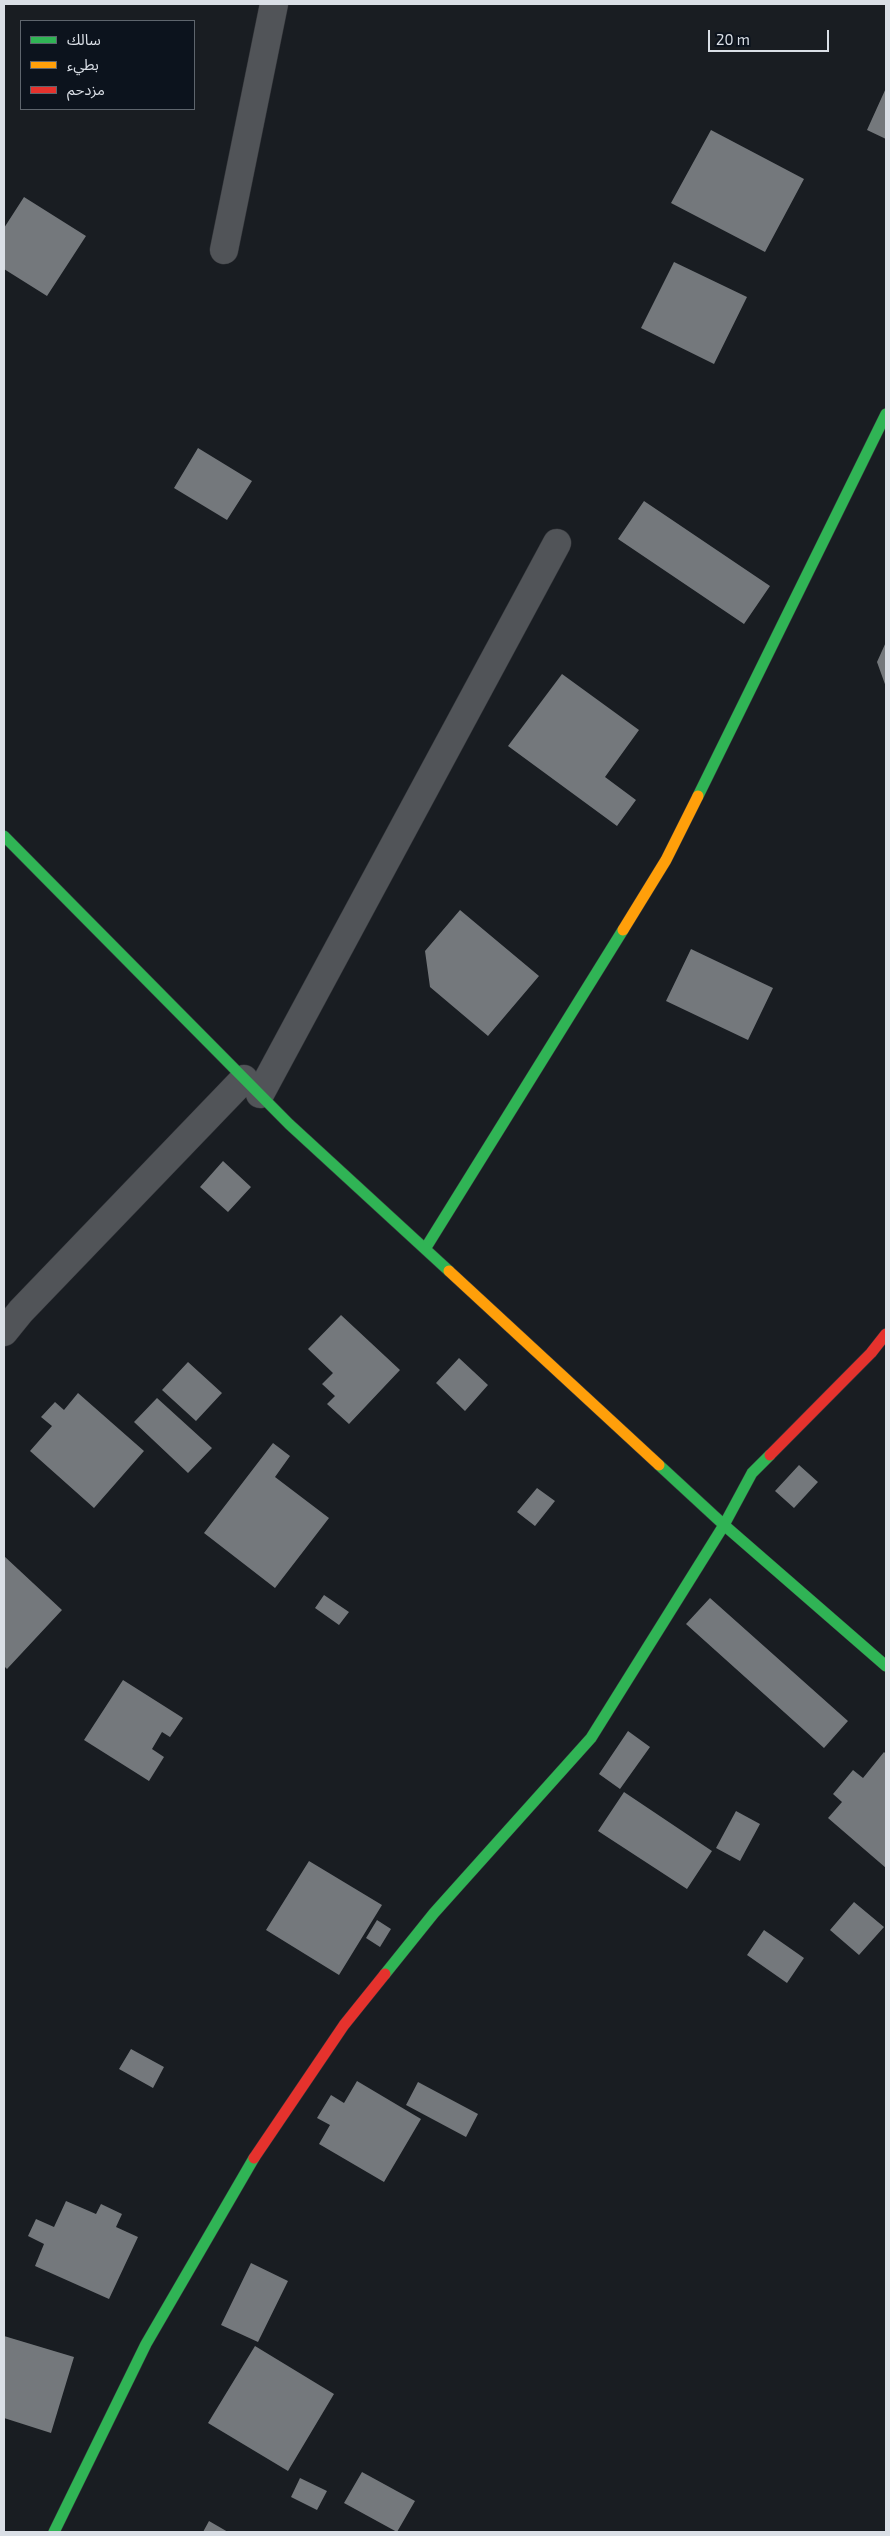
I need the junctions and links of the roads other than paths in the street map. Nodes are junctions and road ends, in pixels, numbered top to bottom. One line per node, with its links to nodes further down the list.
1 (274, 4): 2 (street)
2 (224, 250)
3 (886, 414): 7 (main road)
4 (557, 543): 6 (street)
5 (4, 836): 6 (main road)
6 (252, 1087): 7 (main road); 8 (street)
7 (425, 1249): 10 (main road)
8 (4, 1332)
9 (886, 1334): 10 (main road)
10 (724, 1525): 11 (main road); 12 (main road)
11 (886, 1666)
12 (54, 2532)

